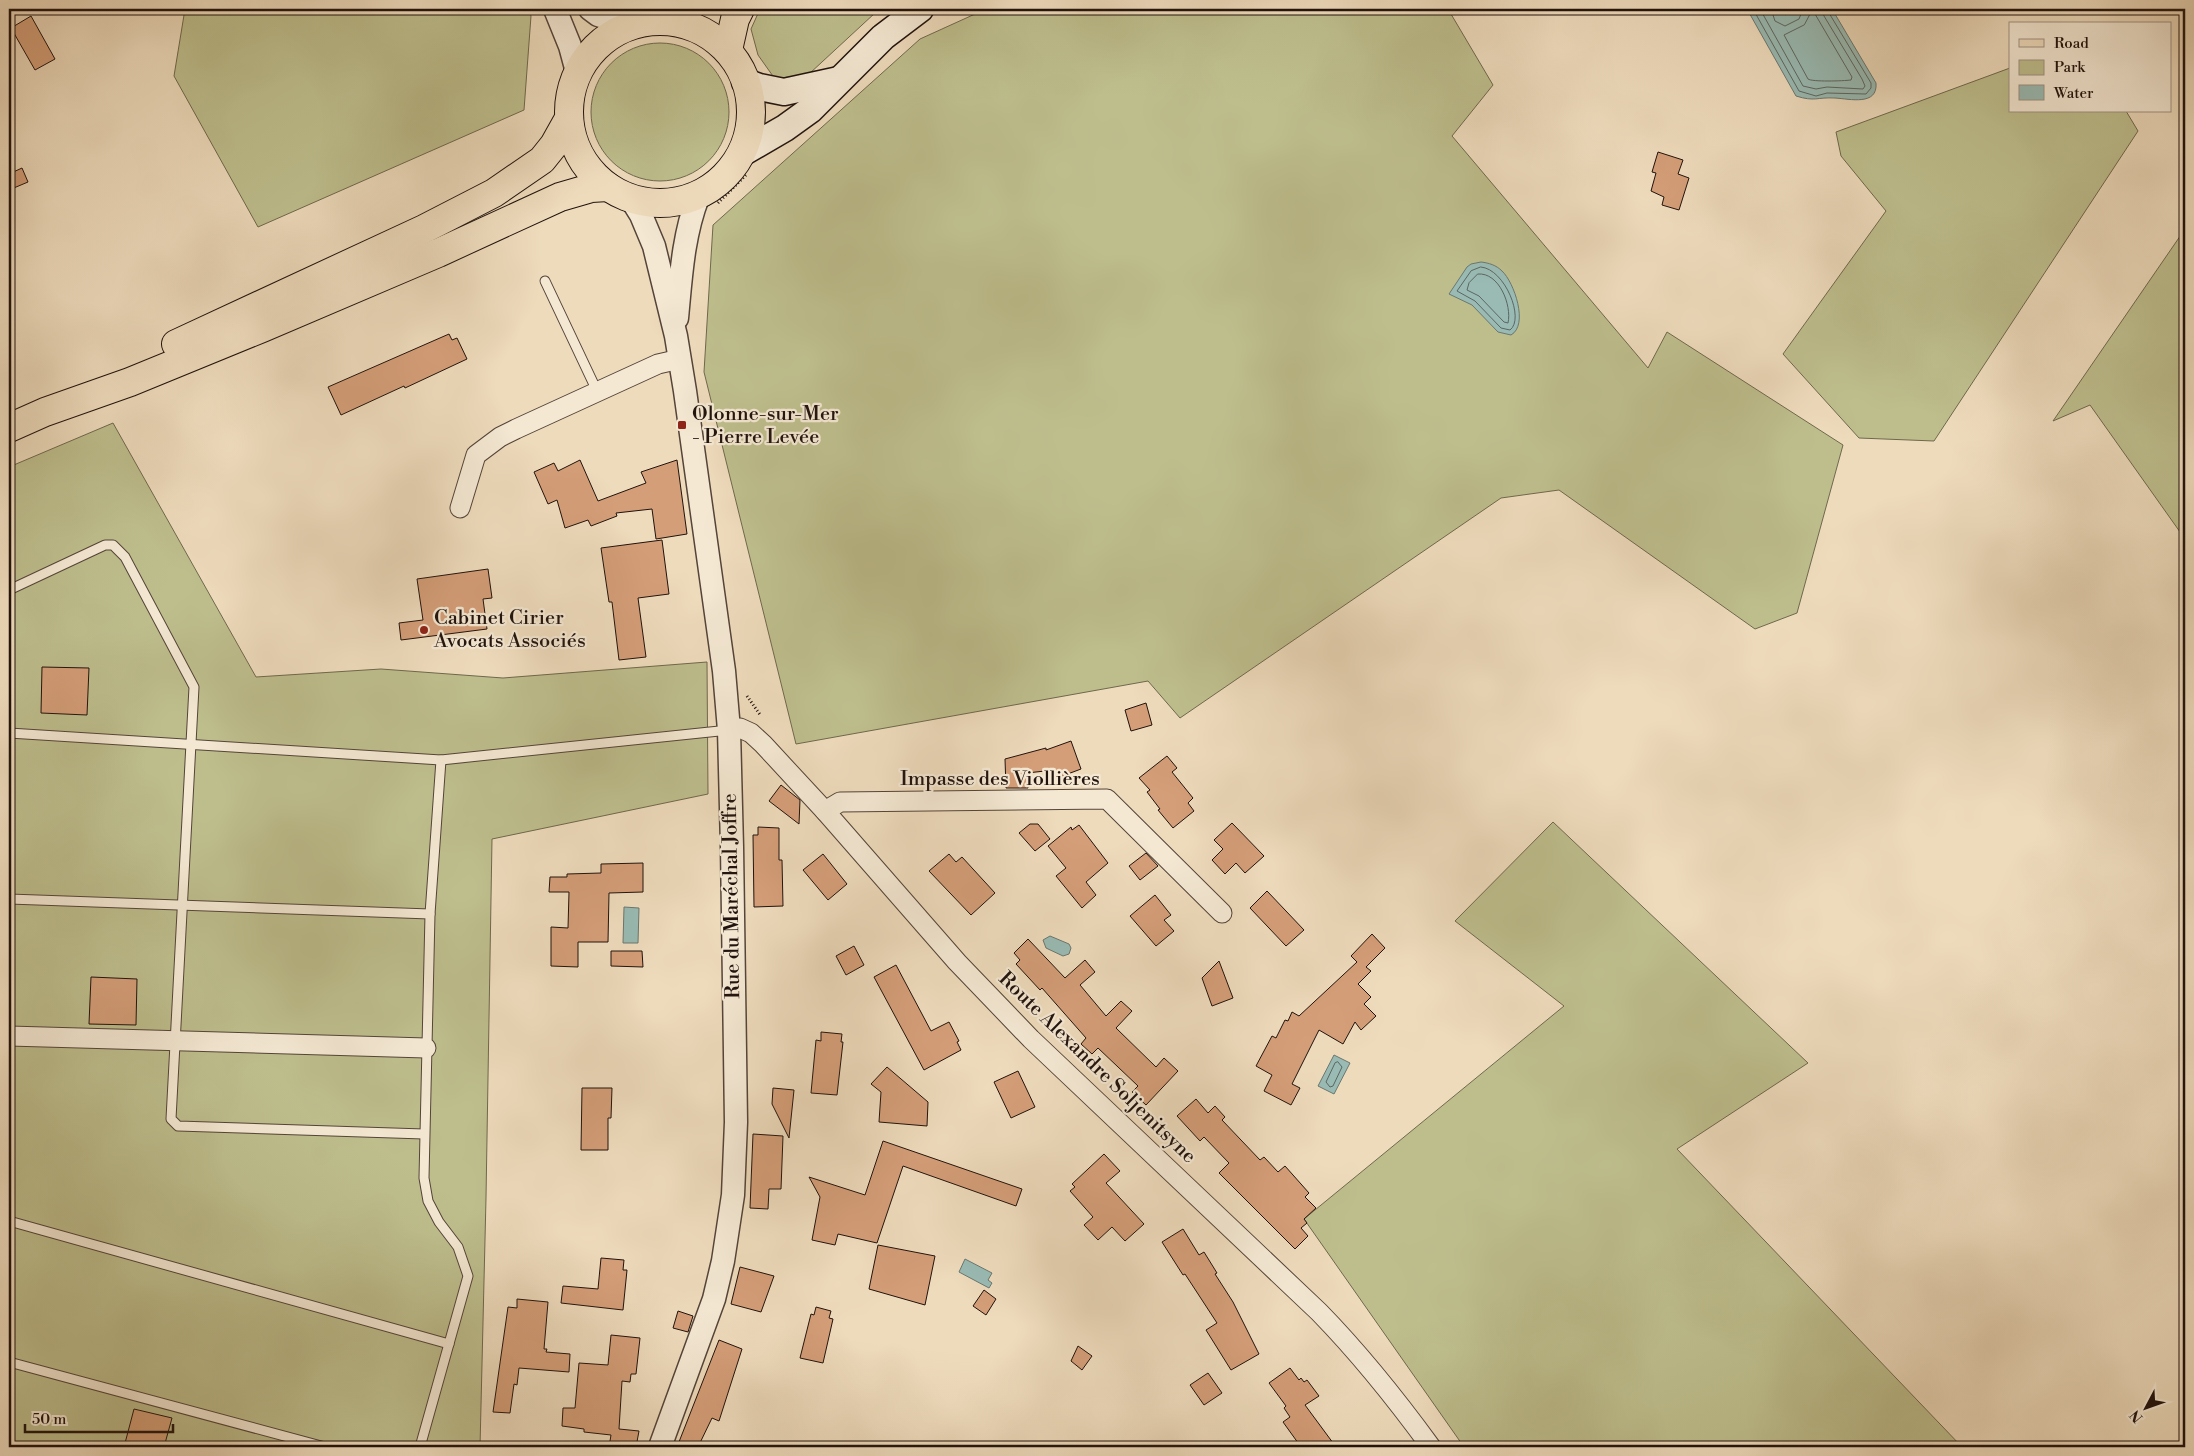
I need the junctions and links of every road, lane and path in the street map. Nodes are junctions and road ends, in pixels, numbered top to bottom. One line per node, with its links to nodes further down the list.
1 (555, 9): 8 (street)
2 (590, 9): 6 (street)
3 (740, 9): 7 (main road)
4 (920, 9): 9 (main road)
5 (672, 15): 6 (main road); 7 (main road)
6 (630, 26): 8 (main road)
7 (728, 50): 10 (main road)
8 (577, 72): 11 (main road)
9 (838, 80): 10 (main road); 12 (main road)
10 (745, 82): 12 (main road)
11 (568, 120): 13 (main road); 19 (main road)
12 (744, 164): 14 (path); 14 (main road)
13 (620, 193): 14 (main road); 16 (street, Rue du Maréchal Joffre); 19 (main road)
14 (706, 202): 16 (street, Rue du Maréchal Joffre)
15 (545, 281): 18 (lane)
16 (676, 336): 17 (street, Rue du Maréchal Joffre)
17 (680, 359): 18 (street); 25 (street, Rue du Maréchal Joffre)
18 (597, 391): 21 (street)
19 (45, 412): 20 (main road)
20 (9, 428)
21 (460, 508)
22 (9, 590): 27 (lane)
23 (743, 690): 24 (path)
24 (763, 718)
25 (729, 730): 28 (lane); 29 (street, Route Alexandre Soljenitsyne); 43 (street, Rue du Maréchal Joffre)
26 (9, 733): 27 (lane)
27 (191, 744): 28 (lane); 31 (lane)
28 (441, 760): 33 (lane)
29 (825, 811): 32 (street, Impasse des Viollières); 44 (street, Route Alexandre Soljenitsyne)
30 (9, 899): 31 (lane)
31 (183, 905): 33 (lane); 35 (lane)
32 (1222, 913)
33 (430, 914): 36 (lane)
34 (9, 1036): 35 (street)
35 (176, 1042): 36 (street); 37 (lane)
36 (426, 1048): 37 (lane)
37 (424, 1134): 39 (lane)
38 (9, 1222): 39 (lane)
39 (449, 1344): 42 (lane)
40 (9, 1362): 41 (lane)
41 (325, 1447)
42 (420, 1447)
43 (660, 1447)
44 (1431, 1447)

